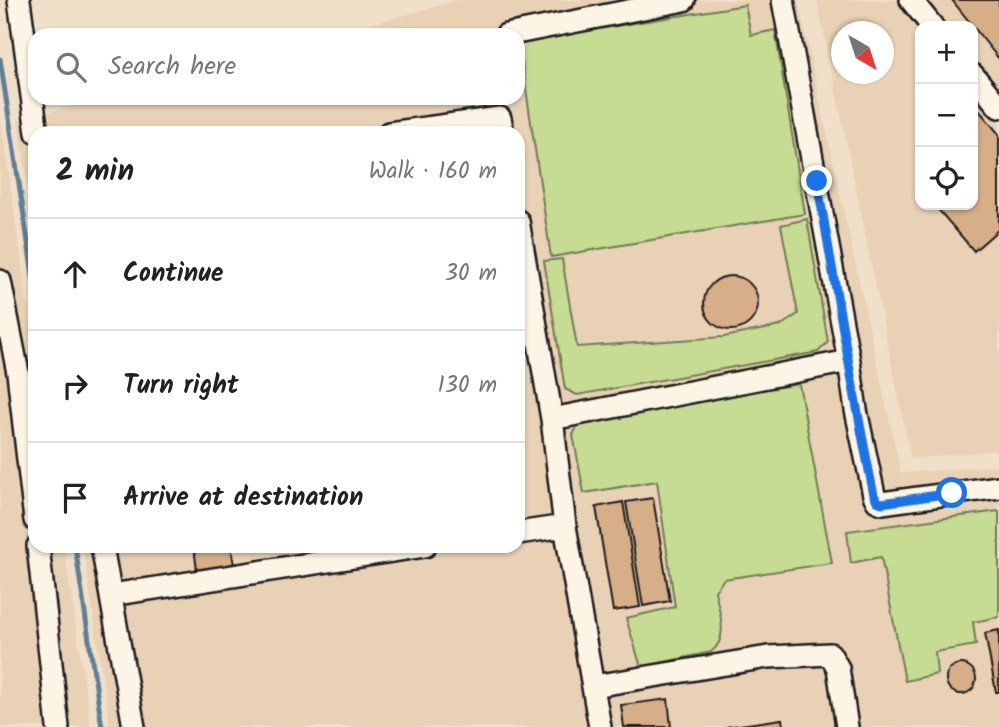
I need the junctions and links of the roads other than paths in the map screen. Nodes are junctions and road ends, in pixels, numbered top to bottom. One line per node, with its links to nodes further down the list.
1 (19, 0): 8 (lane)
2 (684, 0): 5 (lane)
3 (783, 0): 17 (lane)
4 (911, 0): 6 (lane)
5 (657, 2): 7 (lane)
6 (928, 21)
7 (525, 31)
8 (28, 66)
9 (978, 81): 11 (lane)
10 (33, 105): 13 (lane)
11 (999, 107)
12 (500, 116): 14 (lane)
13 (36, 126)
14 (435, 126)
15 (525, 262): 18 (lane)
16 (0, 283): 19 (lane)
17 (849, 361): 18 (lane); 20 (lane)
18 (552, 419): 21 (lane)
19 (28, 459)
20 (999, 487)
21 (565, 526): 22 (lane); 27 (lane)
22 (525, 532)
23 (39, 553): 28 (lane)
24 (104, 553): 26 (lane)
25 (380, 553): 26 (lane)
26 (111, 595): 29 (lane)
27 (594, 686): 30 (lane); 31 (lane)
28 (58, 727)
29 (134, 727)
30 (600, 727)
31 (847, 727)

